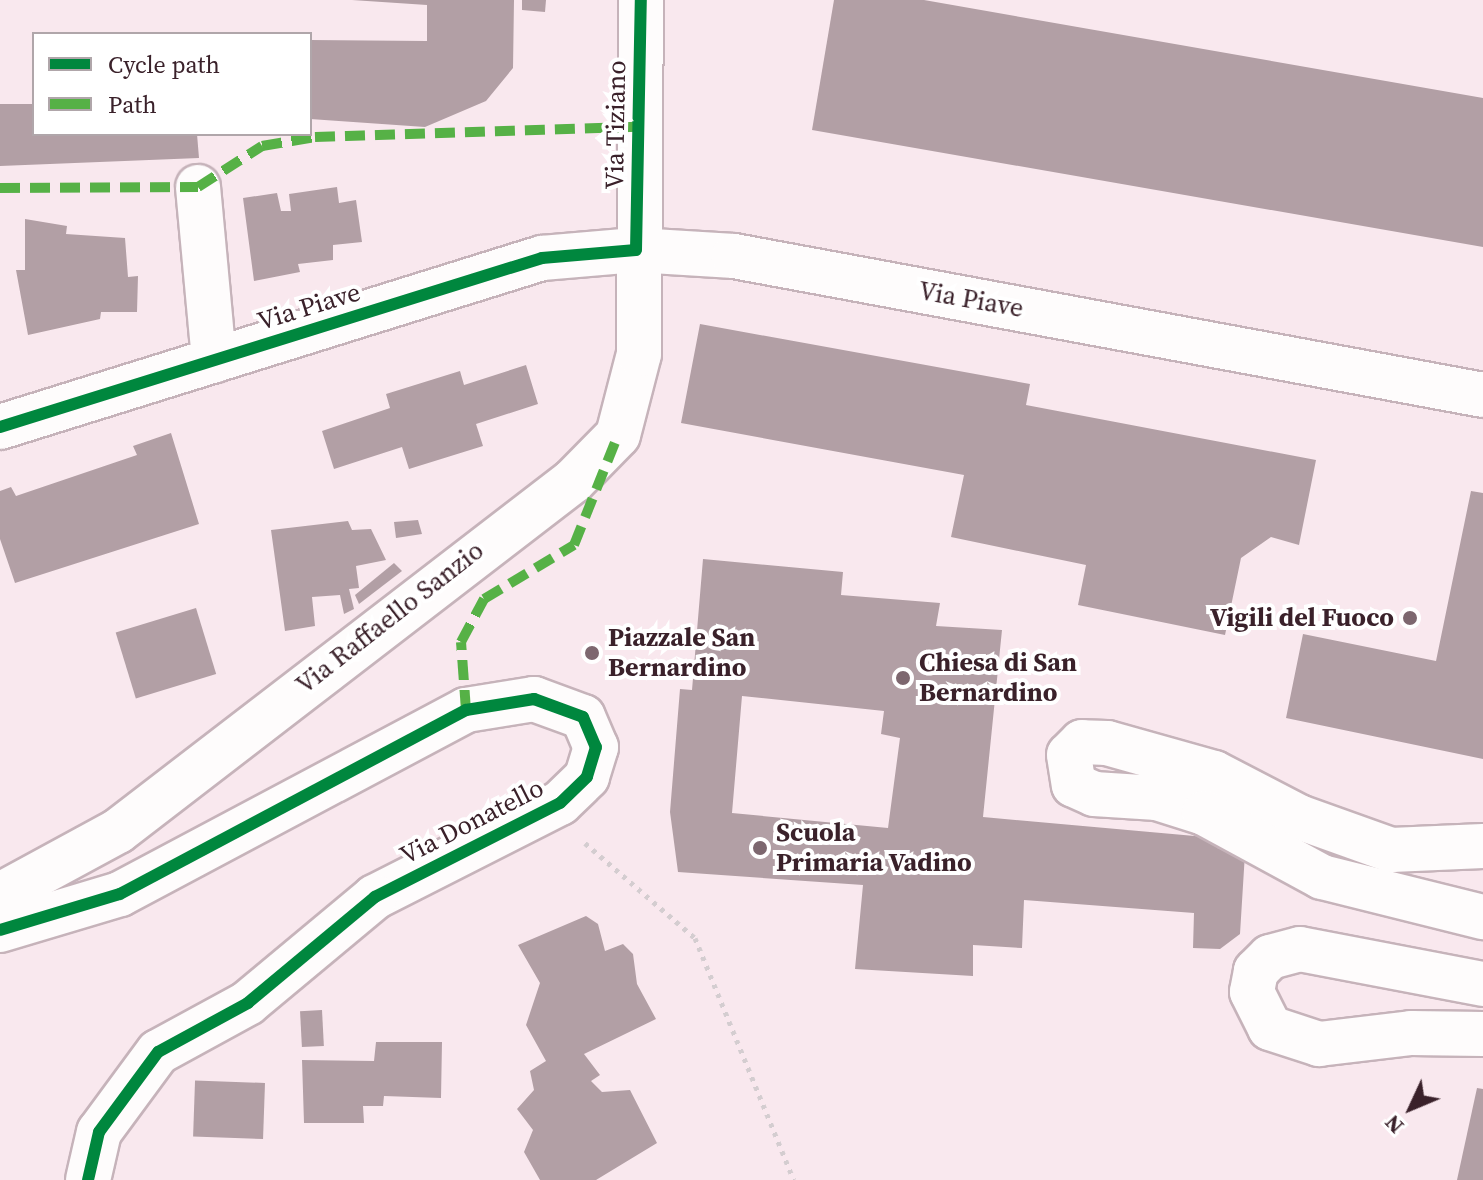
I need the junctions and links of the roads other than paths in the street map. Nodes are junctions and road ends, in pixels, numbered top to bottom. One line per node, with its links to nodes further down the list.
1 (641, 0): 3 (street, Via Tiziano)
2 (198, 187): 4 (street)
3 (636, 250): 4 (street, Via Piave); 5 (street, Via Piave); 8 (street, Via Raffaello Sanzio)
4 (214, 360): 6 (street, Via Piave)
5 (1483, 395)
6 (0, 427)
7 (1483, 846): 9 (street)
8 (0, 895)
9 (1483, 917)
10 (0, 930): 13 (street, Via Donatello)
11 (1483, 984): 12 (street)
12 (1483, 1034)
13 (88, 1180)

